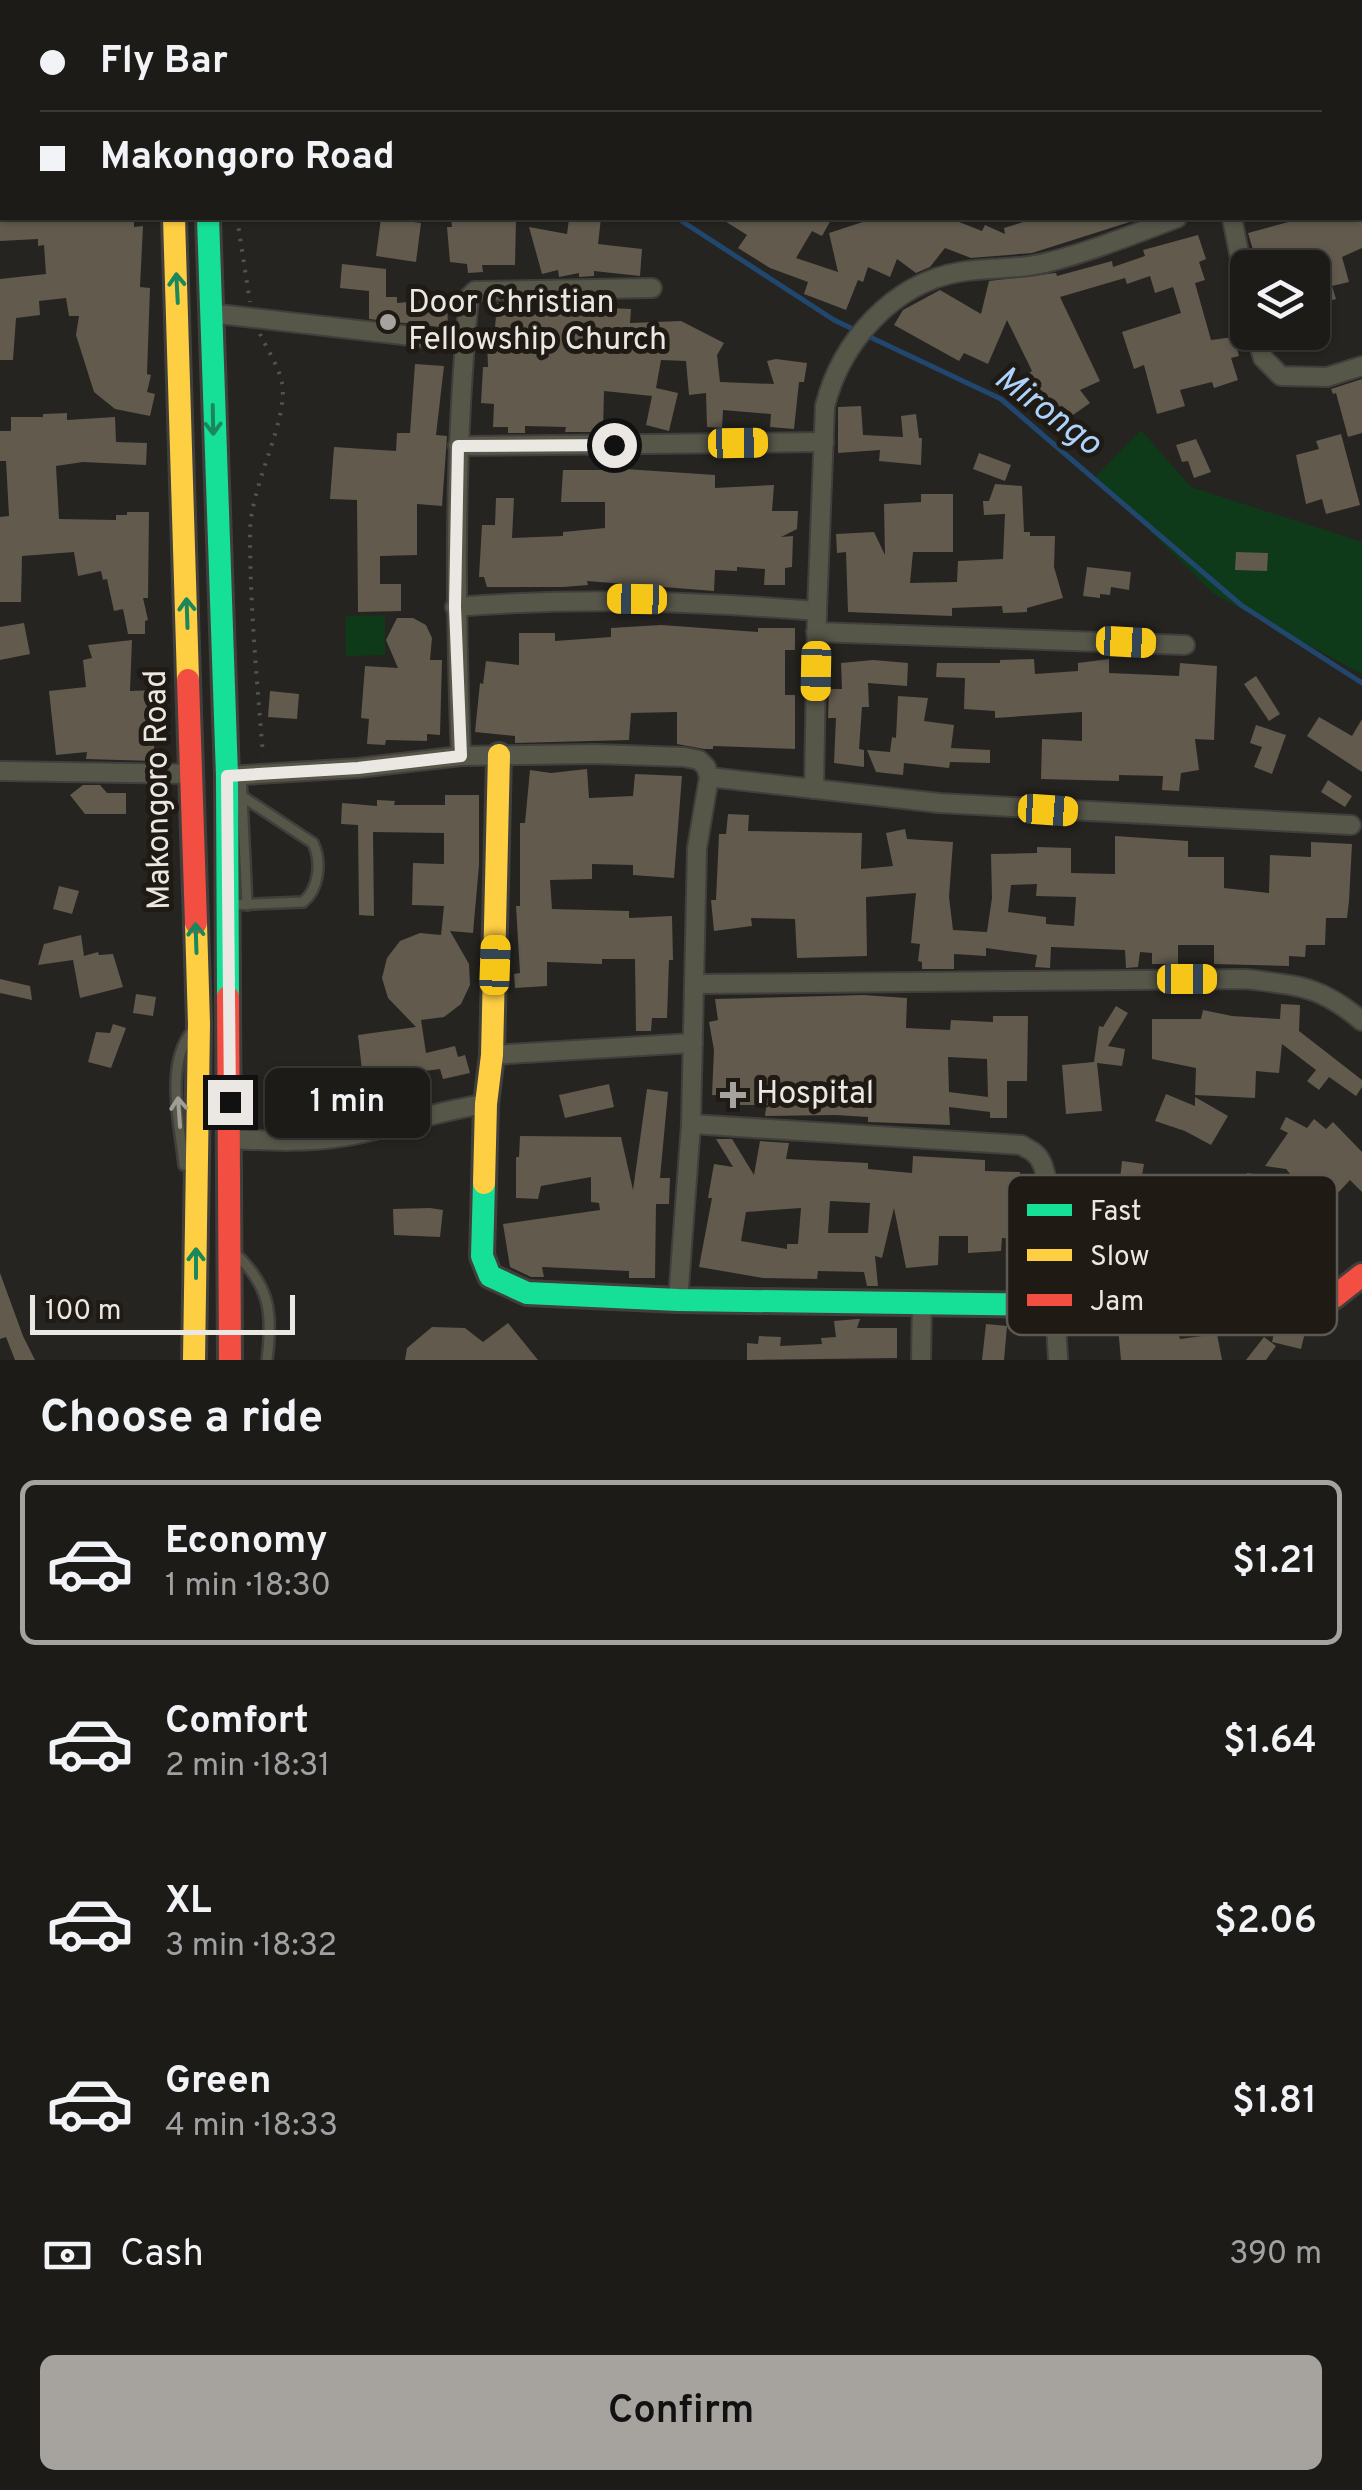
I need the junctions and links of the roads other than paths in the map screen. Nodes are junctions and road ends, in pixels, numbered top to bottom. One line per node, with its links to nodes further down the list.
1 (174, 220): 20 (main road, Makongoro Road, one-way to 1)
2 (208, 220): 7 (main road, Makongoro Road)
3 (1171, 220): 11 (street)
4 (1232, 220): 5 (street)
5 (1238, 250)
6 (652, 288): 8 (street)
7 (210, 313): 8 (street); 21 (main road, Makongoro Road, one-way to 21)
8 (464, 342): 12 (street)
9 (1260, 350): 10 (street)
10 (1362, 366)
11 (824, 442): 12 (street); 14 (street)
12 (458, 446): 13 (street)
13 (455, 607): 14 (street); 18 (street)
14 (817, 611): 15 (street)
15 (816, 632): 16 (street); 23 (street)
16 (1185, 645)
17 (499, 755): 18 (street); 22 (street); 30 (main road)
18 (461, 756): 21 (street)
19 (0, 771): 20 (street)
20 (192, 774): 42 (main road, Makongoro Road, one-way to 20)
21 (234, 775): 24 (lane); 26 (main road, Makongoro Road)
22 (709, 777): 23 (street); 27 (street)
23 (814, 788): 25 (street)
24 (242, 797): 26 (lane); 26 (lane)
25 (1351, 824)
26 (238, 905): 33 (main road, Makongoro Road)
27 (696, 984): 28 (street); 29 (street)
28 (1362, 1021)
29 (693, 1043): 30 (street); 32 (street)
30 (492, 1054): 31 (main road)
31 (486, 1104): 33 (street); 38 (main road)
32 (691, 1124): 34 (street); 38 (street)
33 (230, 1140): 35 (main road, Makongoro Road)
34 (1045, 1175)
35 (229, 1246): 43 (main road, Makongoro Road); 44 (lane)
36 (1362, 1275): 37 (main road)
37 (1337, 1295)
38 (678, 1300): 39 (main road)
39 (922, 1302): 40 (main road); 45 (street)
40 (1007, 1302)
41 (1057, 1335): 46 (street)
42 (194, 1360)
43 (230, 1360)
44 (267, 1360)
45 (921, 1360)
46 (1058, 1360)

